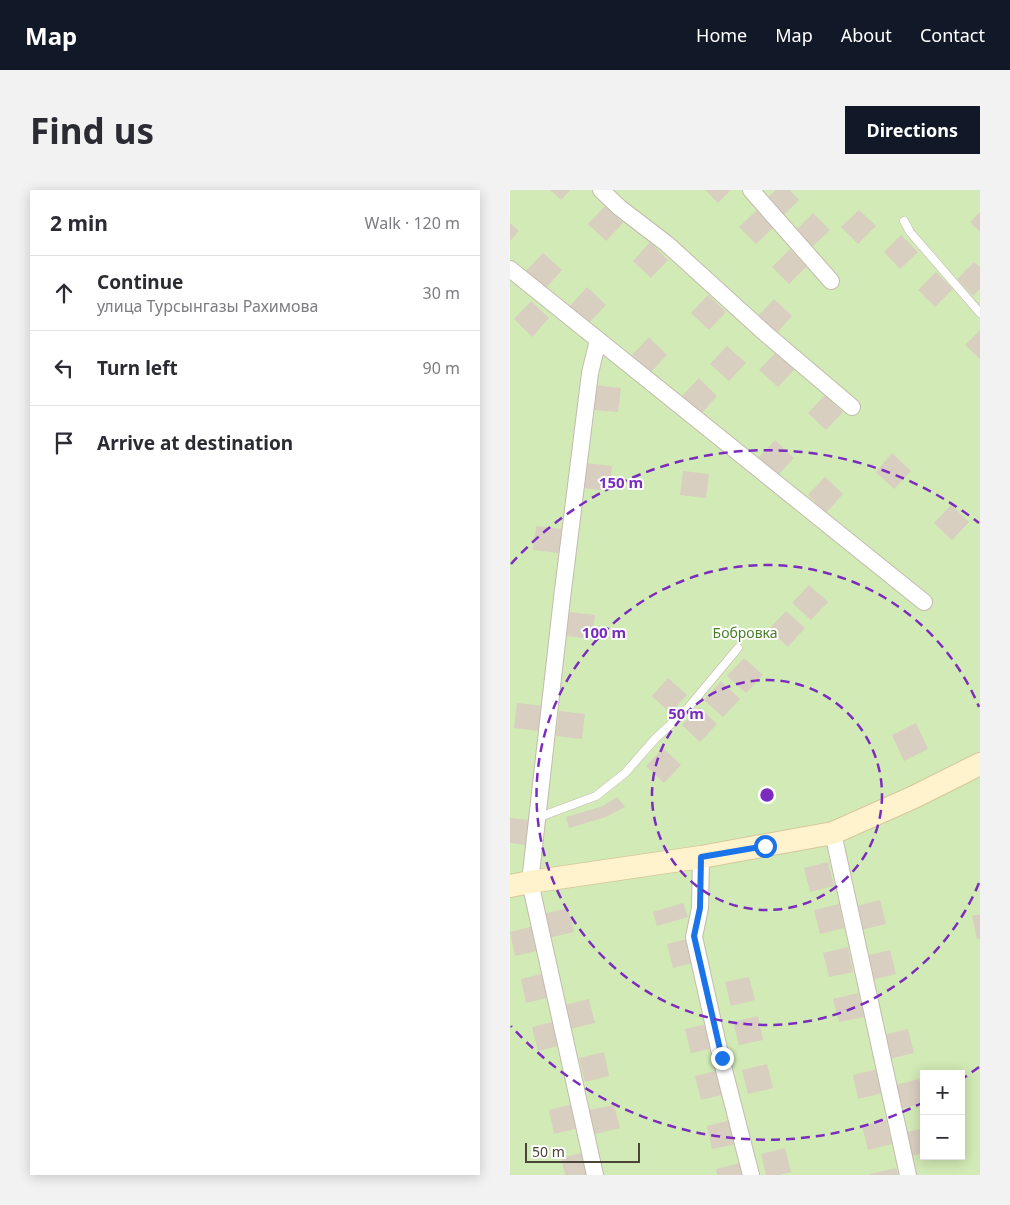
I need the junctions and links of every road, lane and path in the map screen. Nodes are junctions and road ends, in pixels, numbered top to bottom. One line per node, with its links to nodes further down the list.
1 (601, 190): 8 (street)
2 (751, 190): 5 (street)
3 (904, 221): 6 (lane)
4 (510, 269): 7 (street)
5 (831, 281)
6 (980, 313)
7 (598, 340): 9 (street); 12 (street)
8 (852, 407)
9 (924, 602)
10 (738, 648): 12 (lane)
11 (980, 764): 13 (street)
12 (537, 818): 15 (street)
13 (833, 833): 14 (street); 18 (street)
14 (701, 857): 15 (street); 17 (street)
15 (520, 884): 16 (street)
16 (595, 1175)
17 (751, 1175)
18 (908, 1175)

